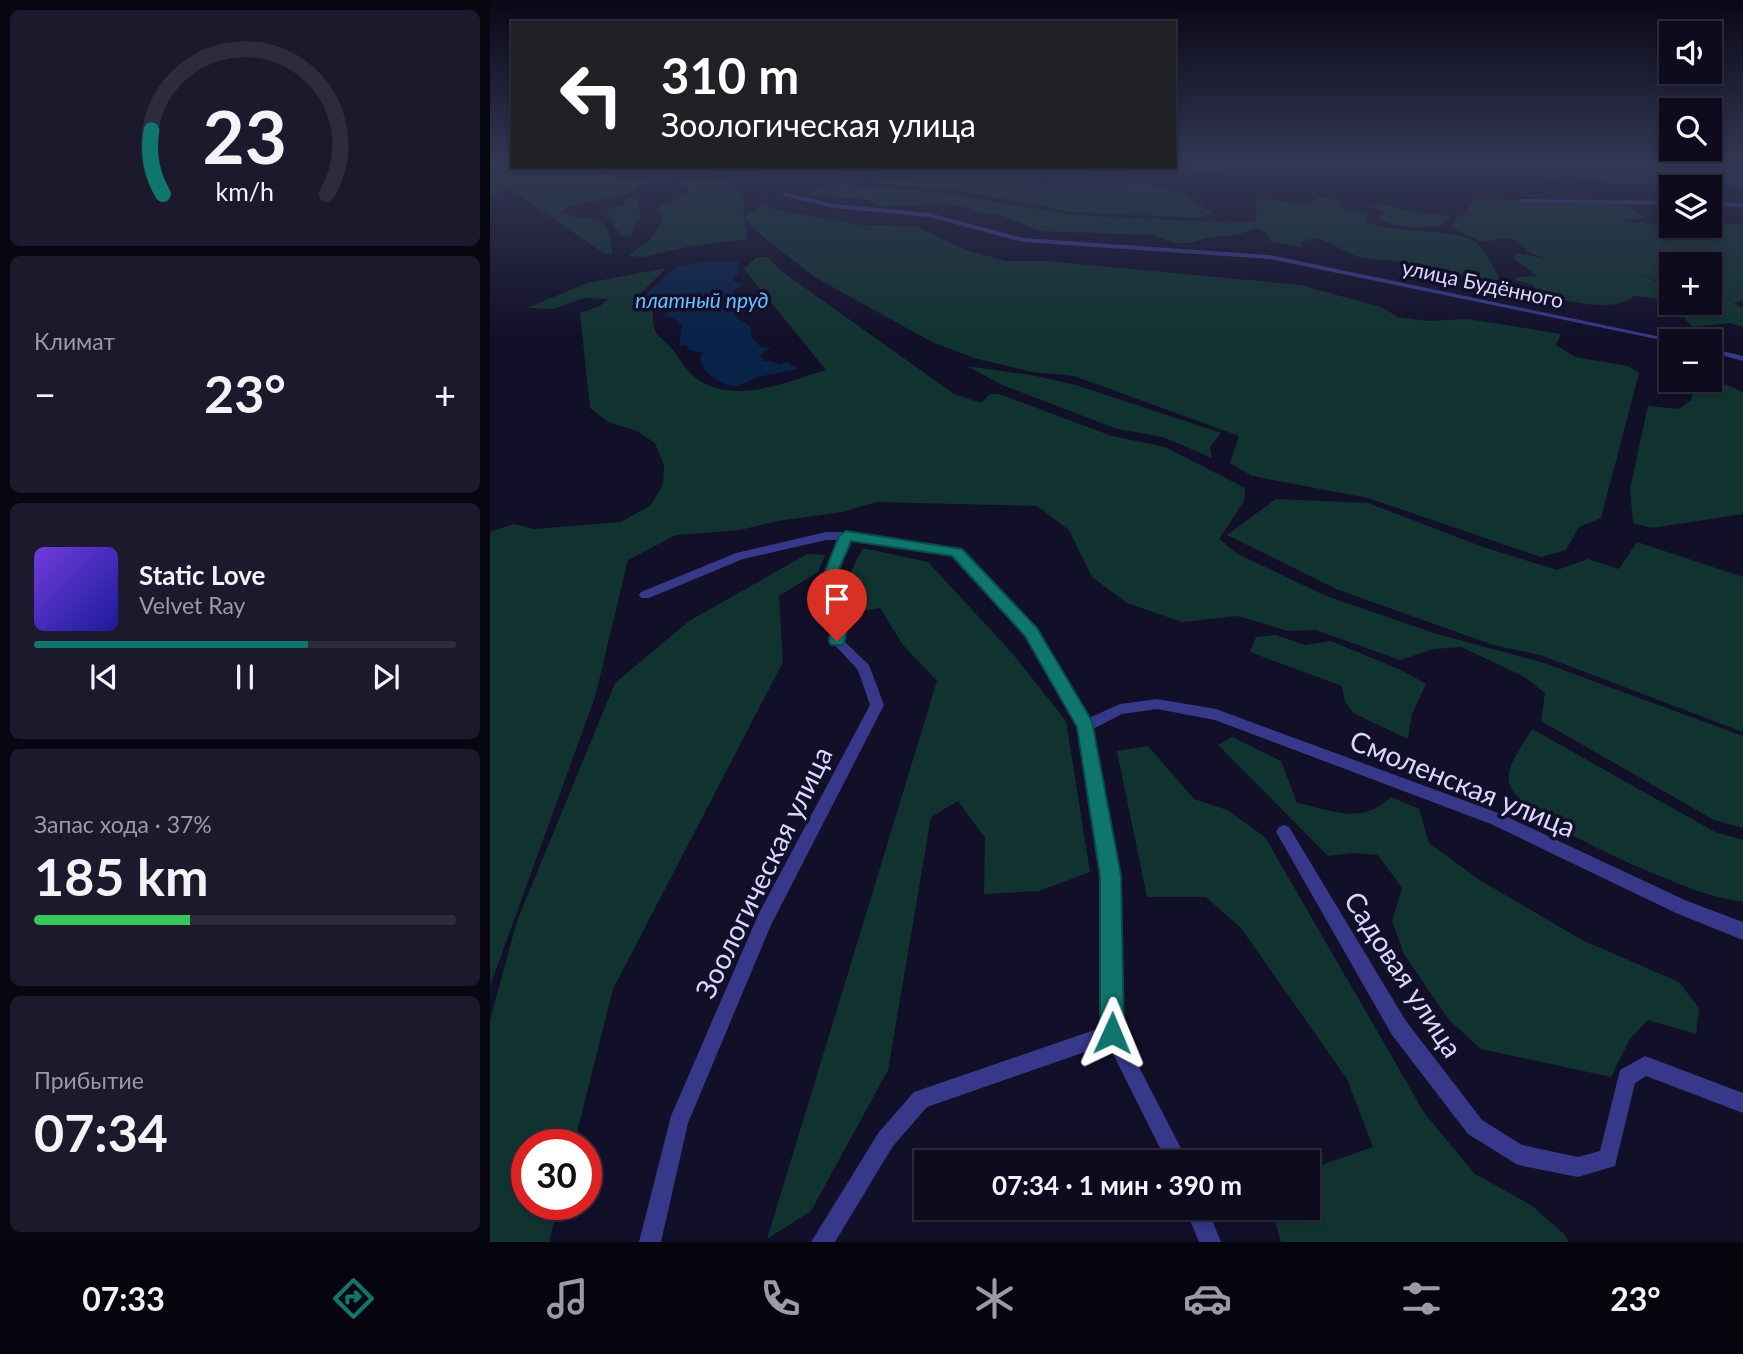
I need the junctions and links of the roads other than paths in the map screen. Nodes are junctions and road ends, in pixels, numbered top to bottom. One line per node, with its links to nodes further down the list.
1 (951, 221): 2 (street, улица Будённого)
2 (1659, 337)
3 (1722, 353): 4 (street)
4 (1743, 359)
5 (846, 536): 6 (street); 7 (street); 14 (street, Зоологическая улица)
6 (645, 595)
7 (1086, 726): 9 (street, Смоленская улица); 10 (street)
8 (1284, 832): 11 (street, Садовая улица)
9 (1743, 931)
10 (1112, 1033): 12 (street); 15 (street)
11 (1743, 1103)
12 (1172, 1150)
13 (1201, 1220): 16 (street)
14 (650, 1242)
15 (822, 1242)
16 (1210, 1242)

